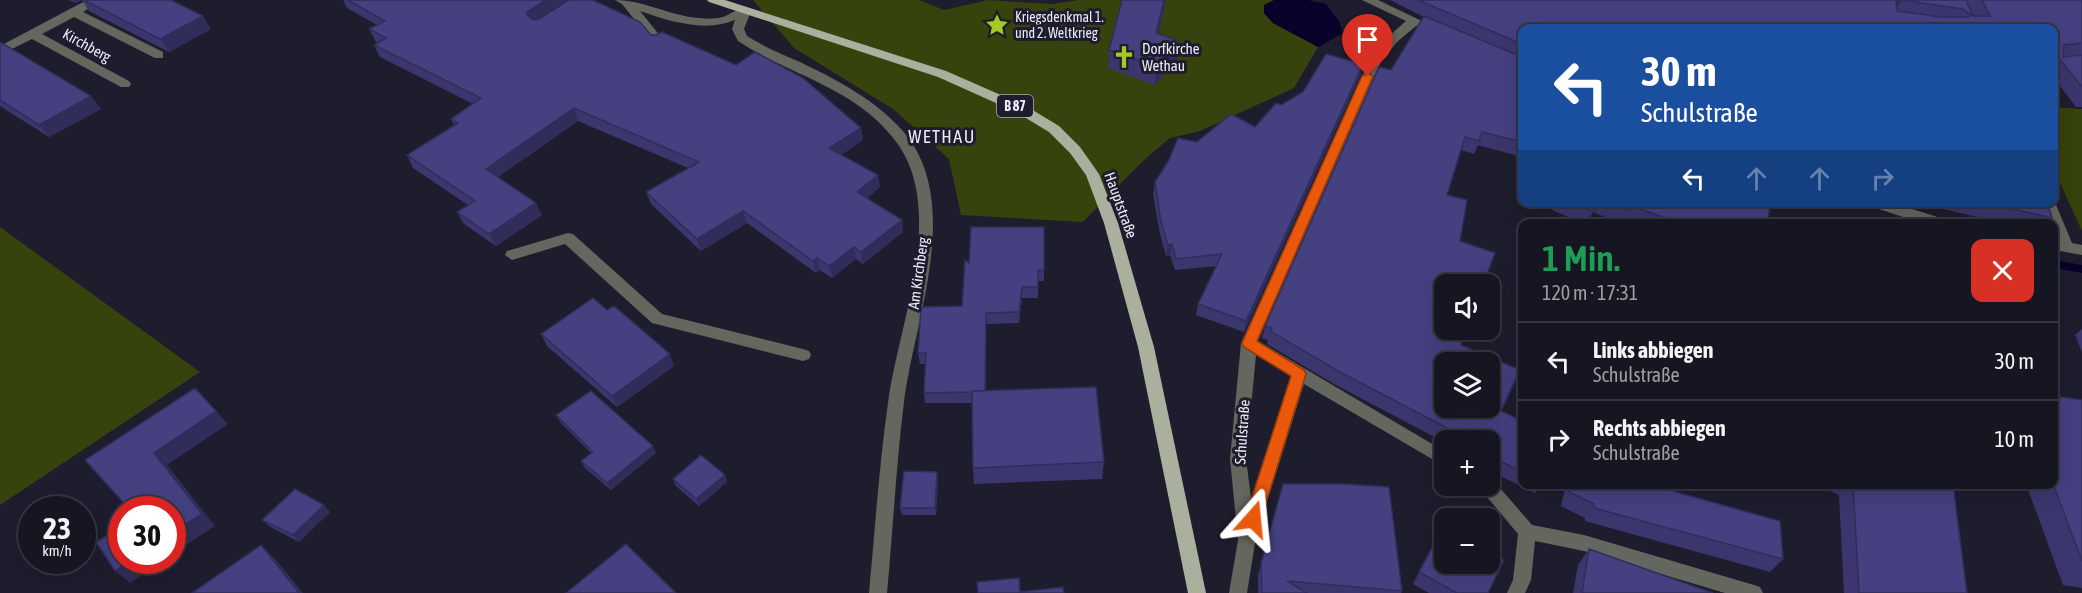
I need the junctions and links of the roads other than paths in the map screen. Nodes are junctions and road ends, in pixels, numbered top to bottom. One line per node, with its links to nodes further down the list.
1 (96, 0): 6 (street, Kirchberg)
2 (713, 0): 5 (main road, Hauptstraße / B 87)
3 (1368, 0): 7 (street)
4 (624, 1): 5 (street); 10 (street)
5 (745, 11): 26 (street, Am Kirchberg); 27 (main road, Hauptstraße / B 87)
6 (74, 12): 9 (street, Kirchberg); 12 (street)
7 (1414, 21): 8 (street); 19 (street, Schulstraße)
8 (1436, 30)
9 (33, 34): 11 (street, Kirchberg); 13 (street, Kirchberg)
10 (659, 42)
11 (0, 51)
12 (159, 56)
13 (125, 84)
14 (1888, 207): 15 (street)
15 (1926, 219)
16 (2058, 225): 17 (street)
17 (2068, 248)
18 (512, 255): 20 (street)
19 (1249, 343): 21 (street); 25 (street, Schulstraße)
20 (803, 355)
21 (1299, 374): 22 (street); 25 (street)
22 (1434, 453)
23 (1496, 496): 24 (street)
24 (1527, 532): 29 (street); 30 (street)
25 (1247, 540): 28 (street, Schulstraße)
26 (878, 593)
27 (1197, 593)
28 (1238, 593)
29 (1516, 593)
30 (1754, 593)

